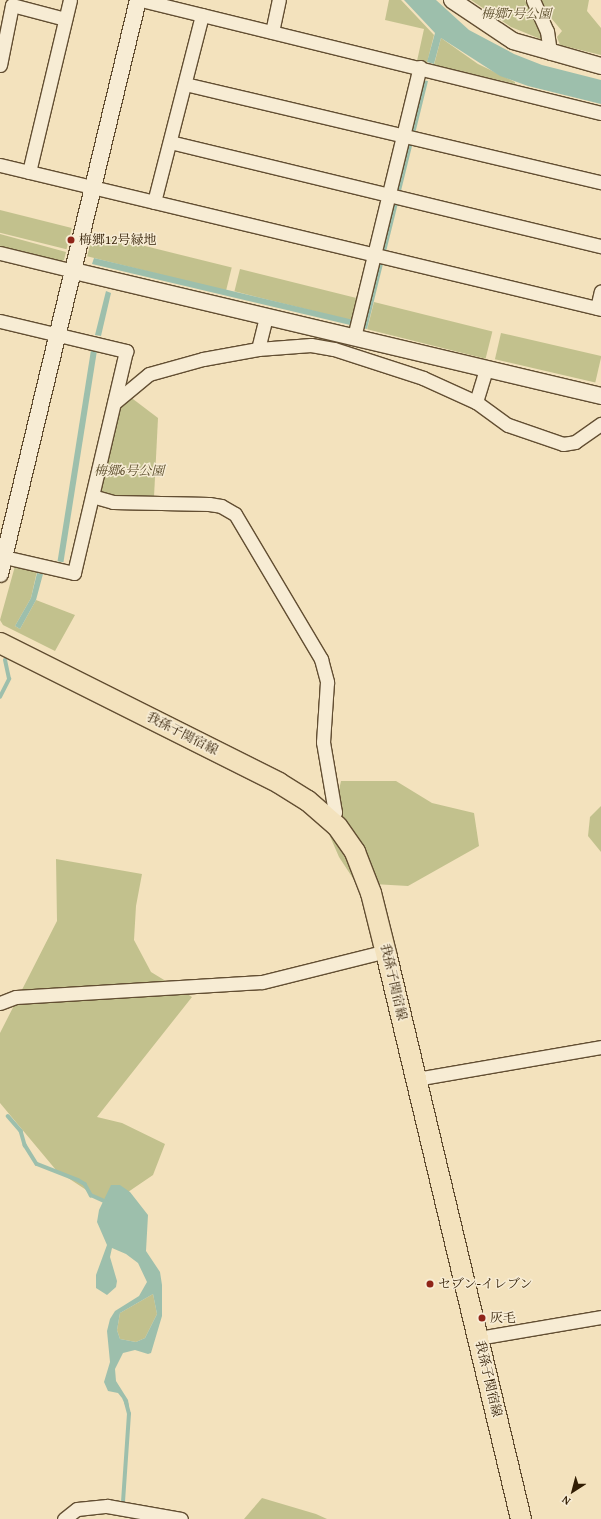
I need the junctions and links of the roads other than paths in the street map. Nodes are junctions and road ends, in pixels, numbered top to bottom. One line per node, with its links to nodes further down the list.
1 (70, 0): 8 (street)
2 (138, 0): 21 (street)
3 (141, 0): 7 (street)
4 (280, 0): 9 (street)
5 (452, 0): 10 (street)
6 (533, 0): 10 (street)
7 (202, 15): 9 (street); 14 (street)
8 (65, 19): 11 (street); 19 (street)
9 (272, 32): 13 (street)
10 (550, 53): 12 (street)
11 (0, 65)
12 (601, 66)
13 (420, 68): 15 (street); 16 (street)
14 (185, 84): 16 (street); 17 (street)
15 (601, 113)
16 (403, 135): 20 (street); 22 (street)
17 (170, 142): 22 (street); 23 (street)
18 (0, 165): 19 (street)
19 (29, 172): 21 (street)
20 (601, 182)
21 (93, 188): 23 (street); 27 (street)
22 (388, 194): 24 (street); 26 (street)
23 (154, 202): 26 (street)
24 (601, 246)
25 (0, 253): 27 (street)
26 (373, 255): 29 (street); 33 (street)
27 (74, 271): 30 (street); 32 (street)
28 (601, 291): 29 (street)
29 (599, 308)
30 (266, 317): 33 (street); 34 (street)
31 (0, 321): 32 (street)
32 (58, 334): 38 (street); 41 (street)
33 (354, 337): 35 (street)
34 (258, 349): 37 (street); 38 (street)
35 (486, 369): 36 (street); 37 (street)
36 (601, 396)
37 (476, 402): 39 (street)
38 (114, 403): 40 (street)
39 (601, 424)
40 (92, 496): 41 (street); 44 (street)
41 (2, 557): 42 (street)
42 (0, 574)
43 (0, 643): 44 (main road, 我孫子関宿線)
44 (332, 822): 45 (main road, 我孫子関宿線)
45 (386, 951): 46 (street); 48 (main road, 我孫子関宿線)
46 (0, 1003)
47 (601, 1047): 48 (street)
48 (416, 1079): 50 (main road, 我孫子関宿線)
49 (601, 1317): 50 (street)
50 (478, 1338): 53 (main road, 我孫子関宿線)
51 (64, 1519): 52 (street)
52 (181, 1519)
53 (521, 1519)

